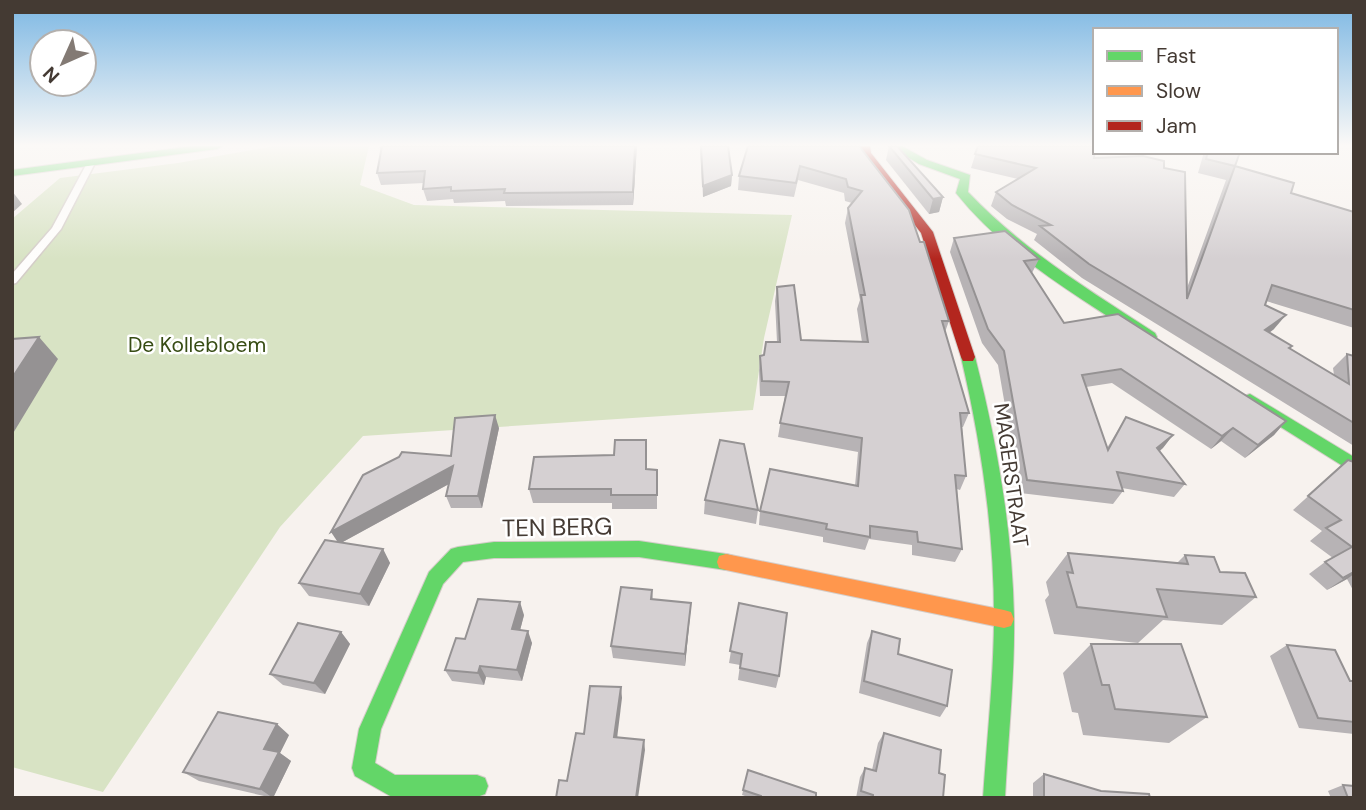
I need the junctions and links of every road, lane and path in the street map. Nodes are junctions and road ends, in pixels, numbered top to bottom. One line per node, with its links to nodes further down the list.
1 (80, 184): 4 (lane)
2 (889, 184): 8 (street, MAGERSTRAAT)
3 (964, 184): 5 (street)
4 (12, 281)
5 (1169, 349)
6 (1240, 394): 7 (street)
7 (1354, 466)
8 (1004, 619): 9 (street, TEN BERG); 10 (street, MAGERSTRAAT)
9 (477, 786)
10 (995, 798)

